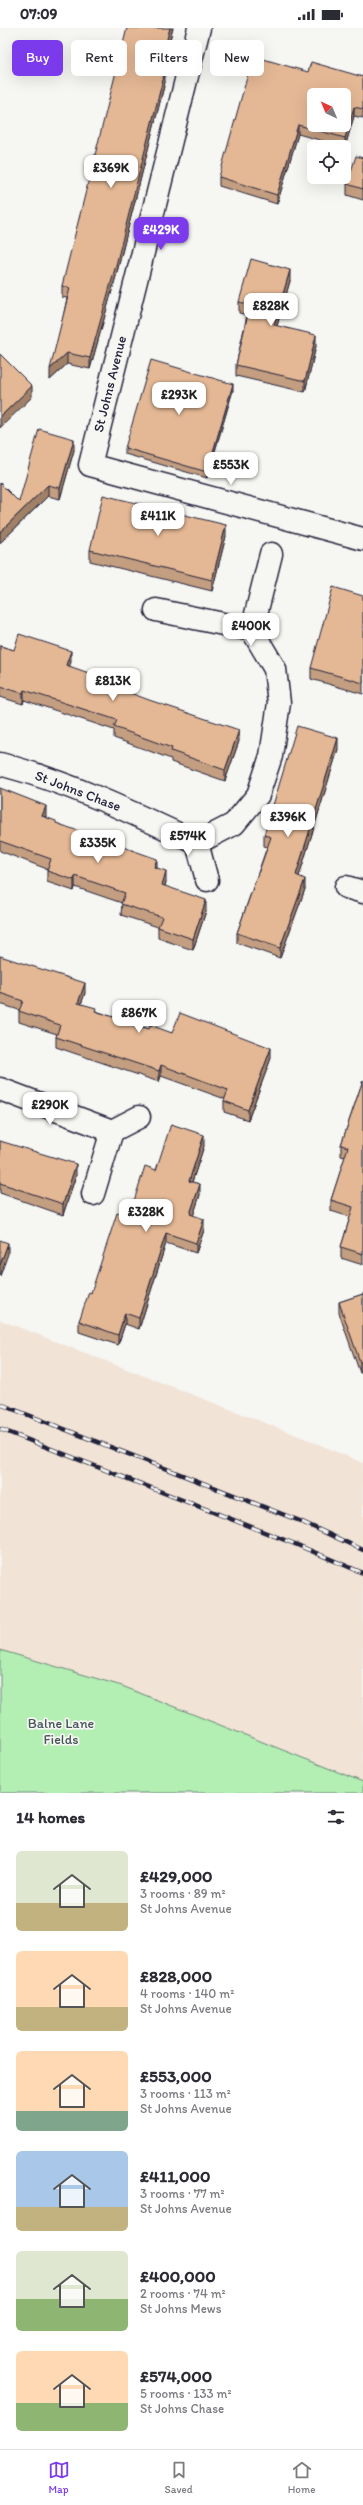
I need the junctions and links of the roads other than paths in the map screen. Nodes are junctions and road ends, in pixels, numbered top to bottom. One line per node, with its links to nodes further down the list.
1 (199, 28): 2 (street, St Johns Avenue)
2 (363, 539)
3 (271, 554): 5 (street)
4 (156, 610): 5 (street)
5 (252, 630): 7 (street)
6 (0, 764): 7 (street, St Johns Chase)
7 (197, 843): 8 (street)
8 (207, 880)
9 (0, 1089): 11 (street)
10 (139, 1117): 11 (street)
11 (112, 1131): 12 (street)
12 (93, 1194)

